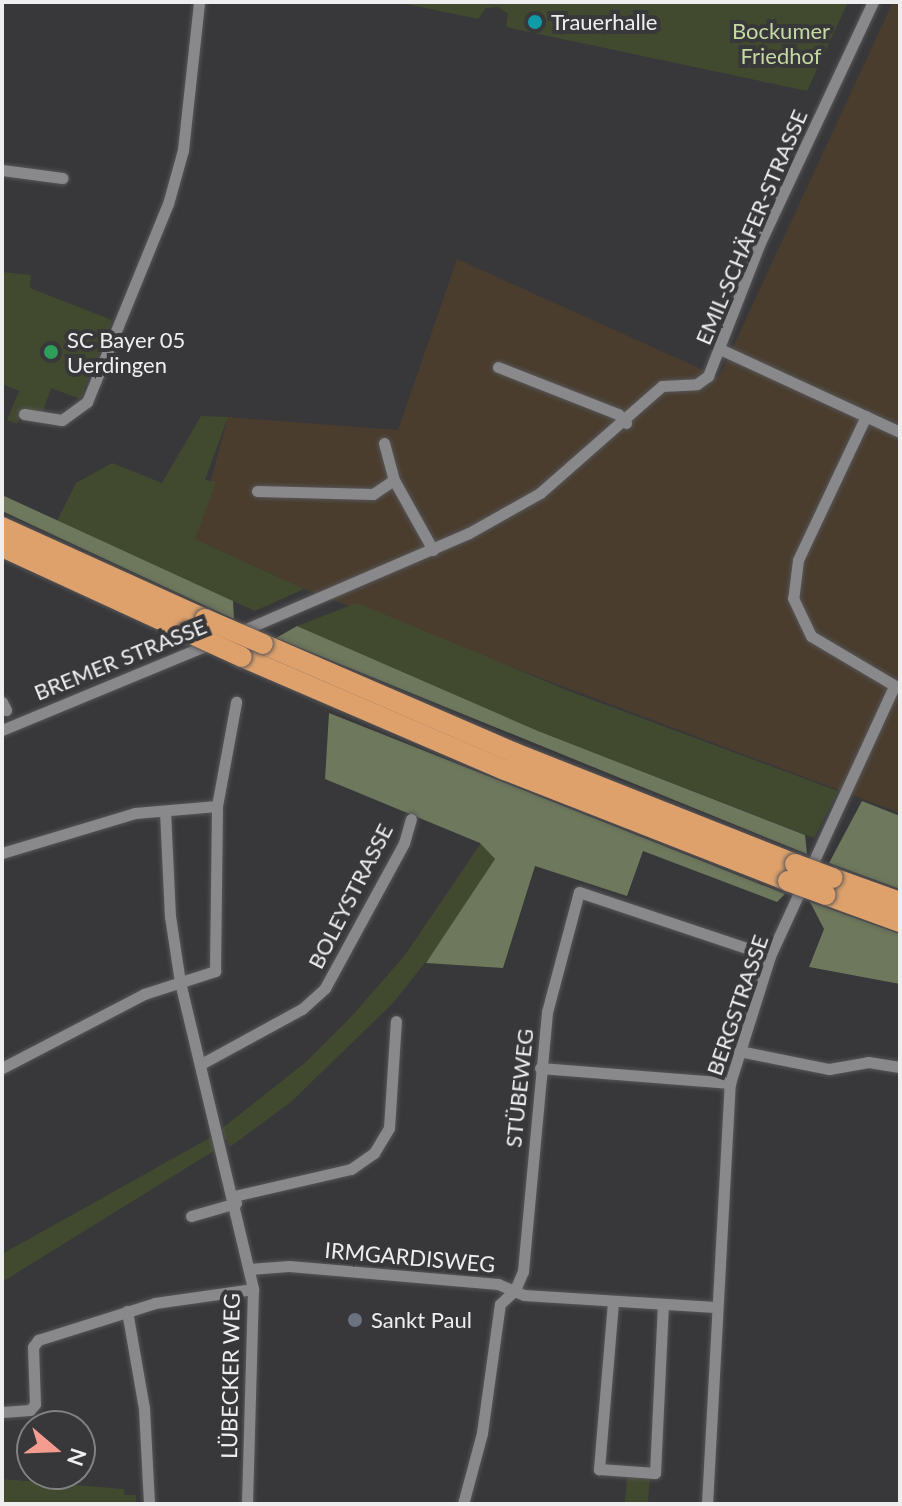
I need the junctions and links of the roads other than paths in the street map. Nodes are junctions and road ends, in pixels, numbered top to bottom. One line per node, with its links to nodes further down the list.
1 (199, 2): 7 (street)
2 (873, 2): 5 (street, EMIL-SCHÄFER-STRASSE)
3 (2, 170): 4 (street)
4 (62, 178)
5 (720, 349): 8 (street); 9 (street, EMIL-SCHÄFER-STRASSE)
6 (498, 367): 9 (street)
7 (24, 414)
8 (866, 416): 10 (street); 18 (street)
9 (626, 423): 16 (street, EMIL-SCHÄFER-STRASSE)
10 (900, 432)
11 (384, 443): 12 (street)
12 (394, 480): 13 (street); 16 (street)
13 (257, 491)
14 (2, 527): 17 (highway, bridge)
15 (2, 547): 21 (highway, bridge)
16 (433, 550): 17 (street, EMIL-SCHÄFER-STRASSE)
17 (258, 635): 20 (street, BREMER STRASSE); 21 (highway)
18 (897, 687): 29 (street, BERGSTRASSE)
19 (236, 702): 22 (street)
20 (2, 730)
21 (510, 761): 26 (highway, bridge)
22 (217, 806): 23 (street); 30 (street)
23 (165, 811): 25 (street); 30 (street, LÜBECKER WEG)
24 (411, 819): 33 (street, BOLEYSTRASSE)
25 (2, 853)
26 (830, 886): 27 (highway); 28 (highway)
27 (900, 902)
28 (900, 922)
29 (770, 956): 32 (street, BERGSTRASSE); 36 (street, STÜBEWEG)
30 (180, 982): 33 (street, LÜBECKER WEG); 35 (street)
31 (396, 1021): 38 (street)
32 (739, 1051): 34 (street); 37 (street, BERGSTRASSE)
33 (201, 1064): 38 (street, LÜBECKER WEG)
34 (900, 1067)
35 (2, 1068)
36 (540, 1068): 37 (street); 42 (street, STÜBEWEG)
37 (730, 1083): 45 (street, BERGSTRASSE)
38 (235, 1200): 39 (street); 40 (street, LÜBECKER WEG)
39 (191, 1216)
40 (249, 1269): 41 (street, LÜBECKER WEG); 42 (street, IRMGARDISWEG)
41 (253, 1289): 46 (street); 49 (street, LÜBECKER WEG)
42 (515, 1290): 43 (street, IRMGARDISWEG); 50 (street, STÜBEWEG)
43 (613, 1302): 44 (street, IRMGARDISWEG); 44 (street)
44 (663, 1304): 45 (street, IRMGARDISWEG)
45 (715, 1307): 51 (street, BERGSTRASSE)
46 (127, 1311): 47 (street); 48 (street)
47 (2, 1412)
48 (149, 1504)
49 (247, 1504)
50 (463, 1504)
51 (707, 1504)

